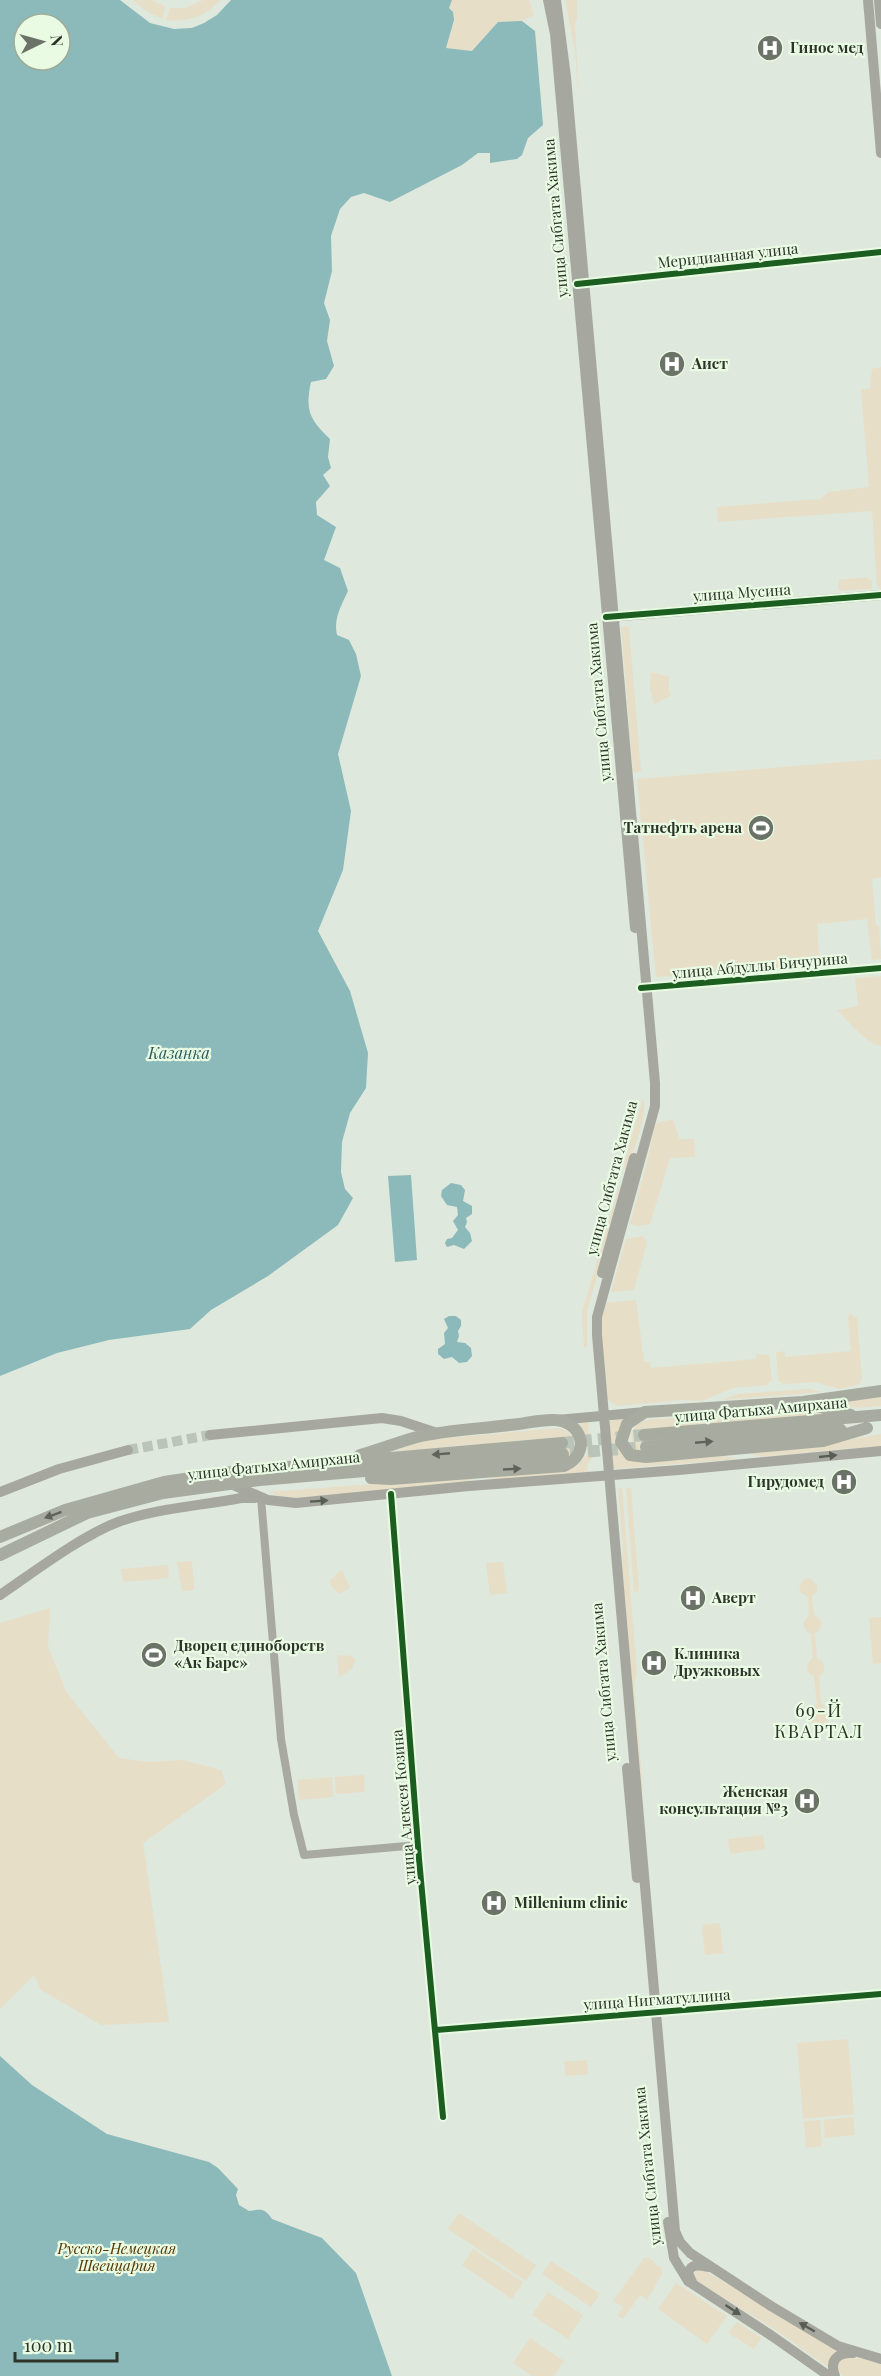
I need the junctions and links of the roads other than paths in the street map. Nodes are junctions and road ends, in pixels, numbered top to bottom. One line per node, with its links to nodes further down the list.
1 (548, 0): 8 (main road, улица Сибгата Хакима)
2 (556, 0): 8 (main road, улица Сибгата Хакима)
3 (868, 0): 6 (main road)
4 (879, 0): 5 (main road)
5 (881, 24)
6 (881, 153)
7 (881, 252): 8 (street, Меридианная улица)
8 (581, 283): 10 (main road, улица Сибгата Хакима)
9 (881, 595): 10 (main road, улица Мусина)
10 (610, 616): 12 (main road, улица Сибгата Хакима)
11 (881, 968): 12 (street, улица Абдуллы Бичурина)
12 (644, 987): 16 (main road, улица Сибгата Хакима)
13 (881, 1391): 14 (main road)
14 (803, 1402): 15 (main road); 19 (main road)
15 (645, 1412): 16 (main road); 25 (main road, one-way to 25)
16 (601, 1415): 18 (main road); 31 (main road, улица Сибгата Хакима)
17 (881, 1415): 19 (main road, улица Фатыха Амирхана)
18 (557, 1420): 21 (main road); 29 (main road, one-way to 18)
19 (864, 1422): 20 (main road, улица Фатыха Амирхана); 23 (main road, улица Фатыха Амирхана); 25 (main road)
20 (881, 1427)
21 (437, 1433): 22 (main road); 28 (main road)
22 (210, 1435)
23 (645, 1441)
24 (128, 1450): 34 (main road)
25 (734, 1450): 27 (main road)
26 (881, 1450): 27 (main road, one-way to 26)
27 (754, 1463): 31 (main road)
28 (330, 1464): 30 (main road, улица Фатыха Амирхана, one-way to 28); 37 (main road, улица Фатыха Амирхана, one-way to 37)
29 (490, 1471): 30 (main road); 33 (main road)
30 (307, 1477): 32 (main road, улица Фатыха Амирхана)
31 (606, 1477): 33 (main road); 42 (main road, улица Сибгата Хакима)
32 (228, 1483): 36 (main road); 38 (main road, улица Фатыха Амирхана)
33 (469, 1486): 35 (main road)
34 (0, 1492)
35 (391, 1494): 36 (main road, one-way to 35); 40 (street, улица Алексея Козина)
36 (261, 1498): 39 (main road); 40 (street)
37 (0, 1537)
38 (0, 1555)
39 (0, 1595)
40 (418, 1845): 43 (street, улица Алексея Козина)
41 (881, 1994): 42 (street, улица Нигматуллина)
42 (652, 2013): 43 (street, улица Нигматуллина); 45 (main road, улица Сибгата Хакима); 46 (main road, улица Сибгата Хакима)
43 (436, 2030): 44 (street, улица Алексея Козина)
44 (444, 2117)
45 (712, 2268): 46 (main road); 47 (main road, улица Сибгата Хакима, one-way to 45)
46 (694, 2285): 49 (main road, улица Сибгата Хакима, one-way to 49)
47 (859, 2354): 48 (main road, улица Сибгата Хакима); 50 (main road)
48 (881, 2359)
49 (829, 2376)
50 (835, 2376)

